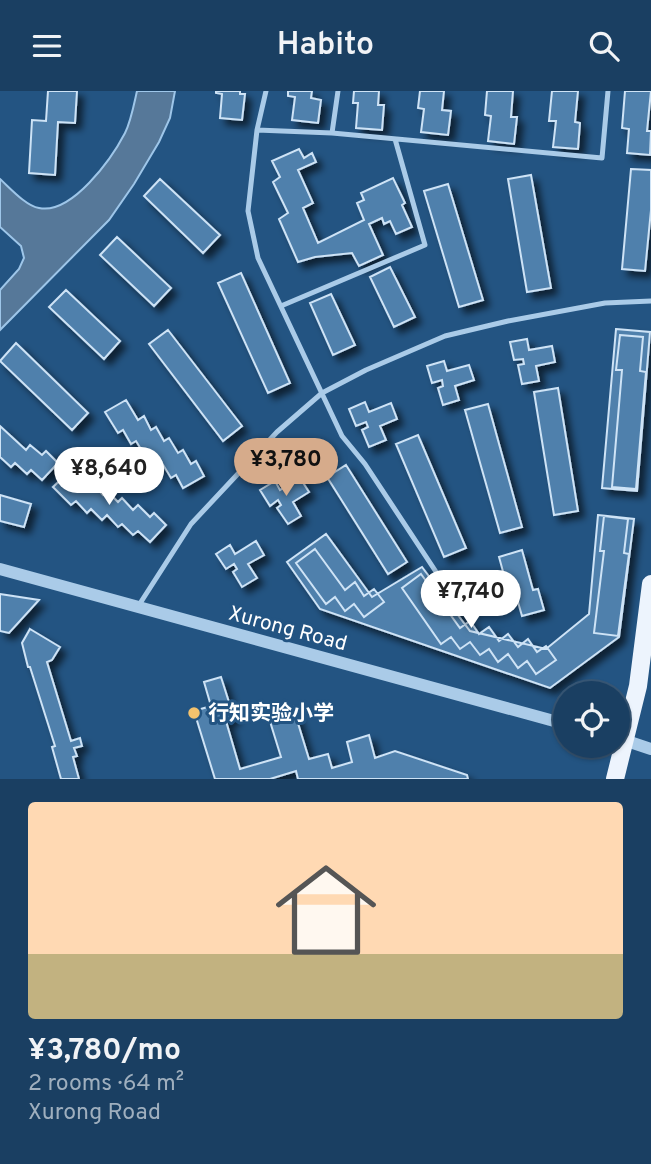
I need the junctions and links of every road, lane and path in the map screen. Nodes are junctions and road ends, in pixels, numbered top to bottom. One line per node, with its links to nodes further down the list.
1 (266, 91): 4 (lane)
2 (338, 91): 5 (lane)
3 (608, 91): 6 (lane)
4 (257, 130): 5 (lane); 8 (lane)
5 (332, 133): 6 (lane)
6 (395, 139): 8 (lane)
7 (651, 301): 9 (lane)
8 (281, 306): 9 (lane)
9 (322, 393): 11 (lane); 13 (lane)
10 (0, 569): 13 (street, Xurong Road)
11 (444, 584)
12 (651, 584): 14 (main road)
13 (138, 607): 15 (street, Xurong Road)
14 (630, 711)
15 (553, 721)
16 (630, 742): 17 (street)
17 (651, 749)
18 (618, 758): 19 (main road)
19 (615, 779)

